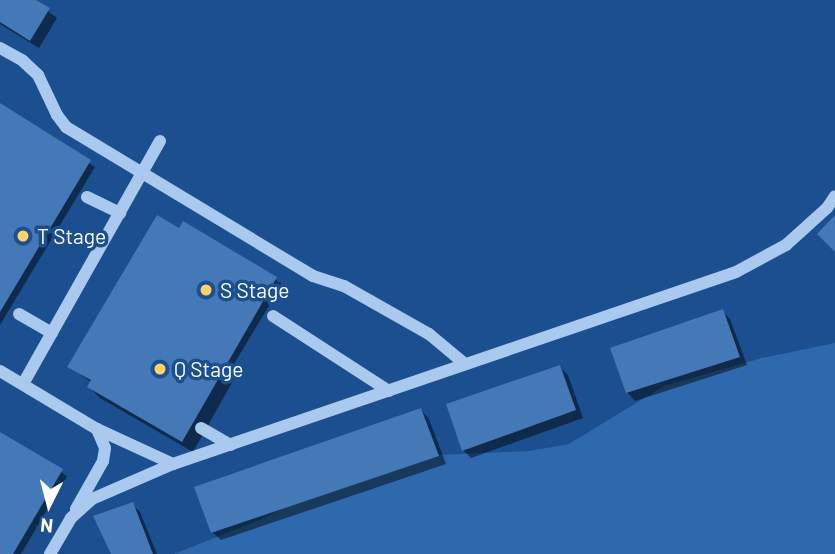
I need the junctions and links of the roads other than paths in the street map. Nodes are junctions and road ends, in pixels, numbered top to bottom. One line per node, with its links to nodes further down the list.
1 (0, 48): 3 (lane)
2 (160, 141): 3 (lane)
3 (142, 174): 6 (lane); 10 (lane)
4 (835, 196): 10 (lane)
5 (87, 197): 6 (lane)
6 (120, 213): 9 (lane)
7 (19, 314): 9 (lane)
8 (273, 316): 13 (lane)
9 (52, 333): 12 (lane)
10 (465, 364): 13 (lane)
11 (0, 371): 12 (lane)
12 (23, 384): 15 (lane)
13 (389, 391): 16 (lane)
14 (201, 428): 16 (lane)
15 (97, 429): 17 (lane); 18 (lane)
16 (230, 445): 17 (lane)
17 (173, 464): 18 (lane)
18 (71, 519): 19 (lane)
19 (50, 554)

